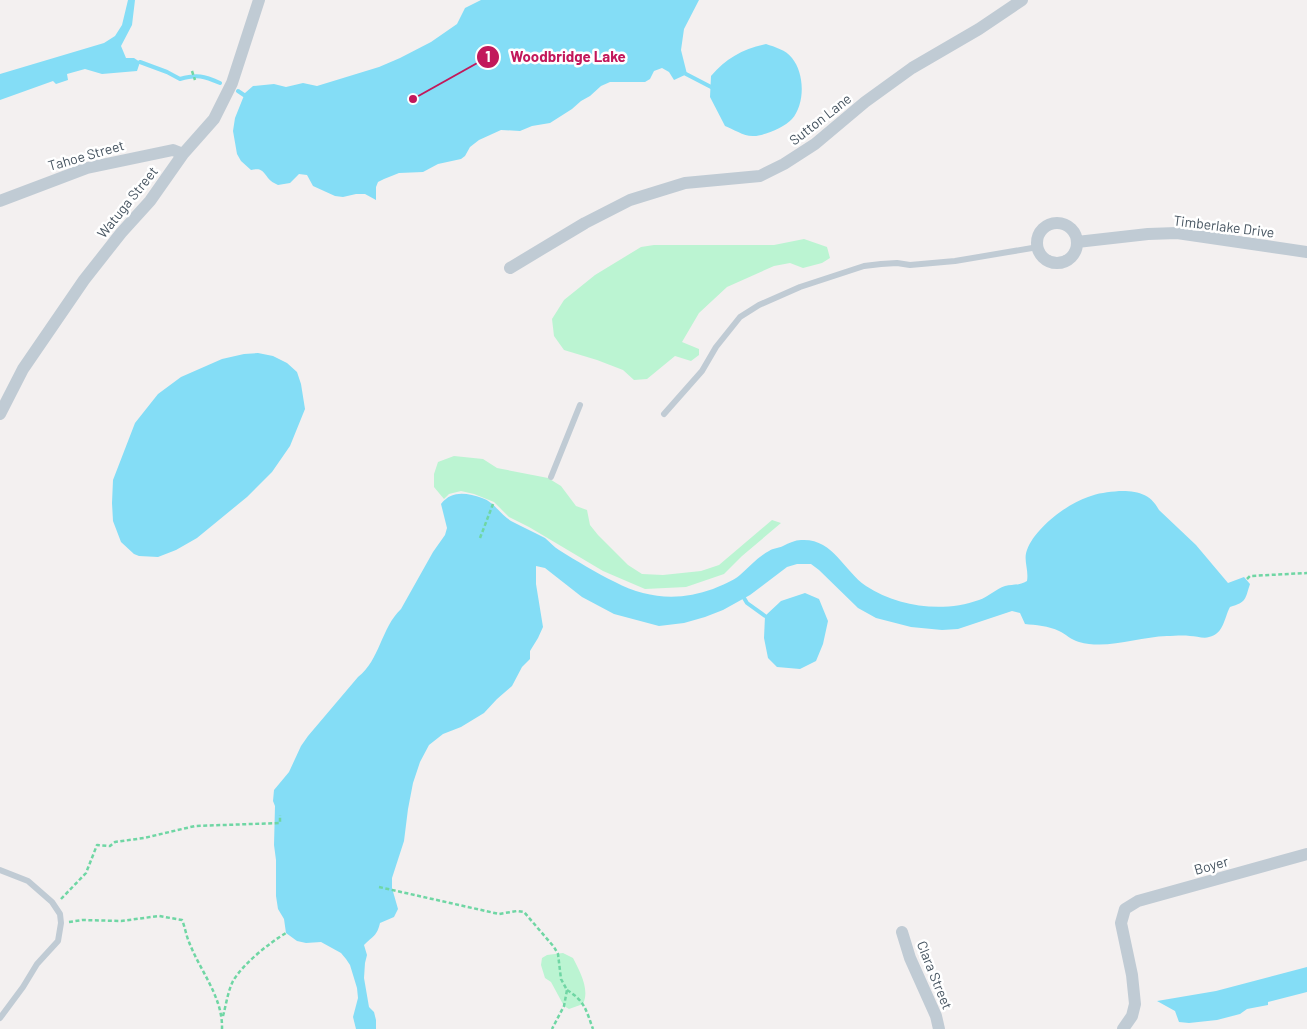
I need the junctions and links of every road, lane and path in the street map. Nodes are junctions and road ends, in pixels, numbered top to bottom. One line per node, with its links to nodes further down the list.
1 (259, 0): 5 (street, Watuga Street)
2 (1022, 0): 10 (street, Sutton Lane)
3 (192, 71): 4 (path)
4 (195, 80)
5 (183, 154): 6 (street, Tahoe Street); 12 (street, Watuga Street)
6 (0, 201)
7 (1077, 242): 8 (street); 8 (street); 9 (street, Timberlake Drive)
8 (1038, 247): 13 (lane)
9 (1307, 252)
10 (510, 268)
11 (580, 405): 14 (lane)
12 (0, 412)
13 (664, 414)
14 (551, 477)
15 (492, 504): 16 (path)
16 (480, 538)
17 (1307, 573): 18 (path)
18 (1247, 579)
19 (280, 815): 23 (path)
20 (1307, 854): 34 (street, Boyer)
21 (0, 870): 23 (lane)
22 (380, 887): 27 (path)
23 (55, 904): 24 (lane)
24 (60, 923): 28 (path); 29 (lane)
25 (902, 932): 33 (street, Clara Street)
26 (286, 933): 28 (path)
27 (567, 990): 31 (path); 32 (path)
28 (223, 1016): 30 (path)
29 (0, 1018)
30 (222, 1029)
31 (552, 1029)
32 (593, 1029)
33 (939, 1029)
34 (1123, 1029)

